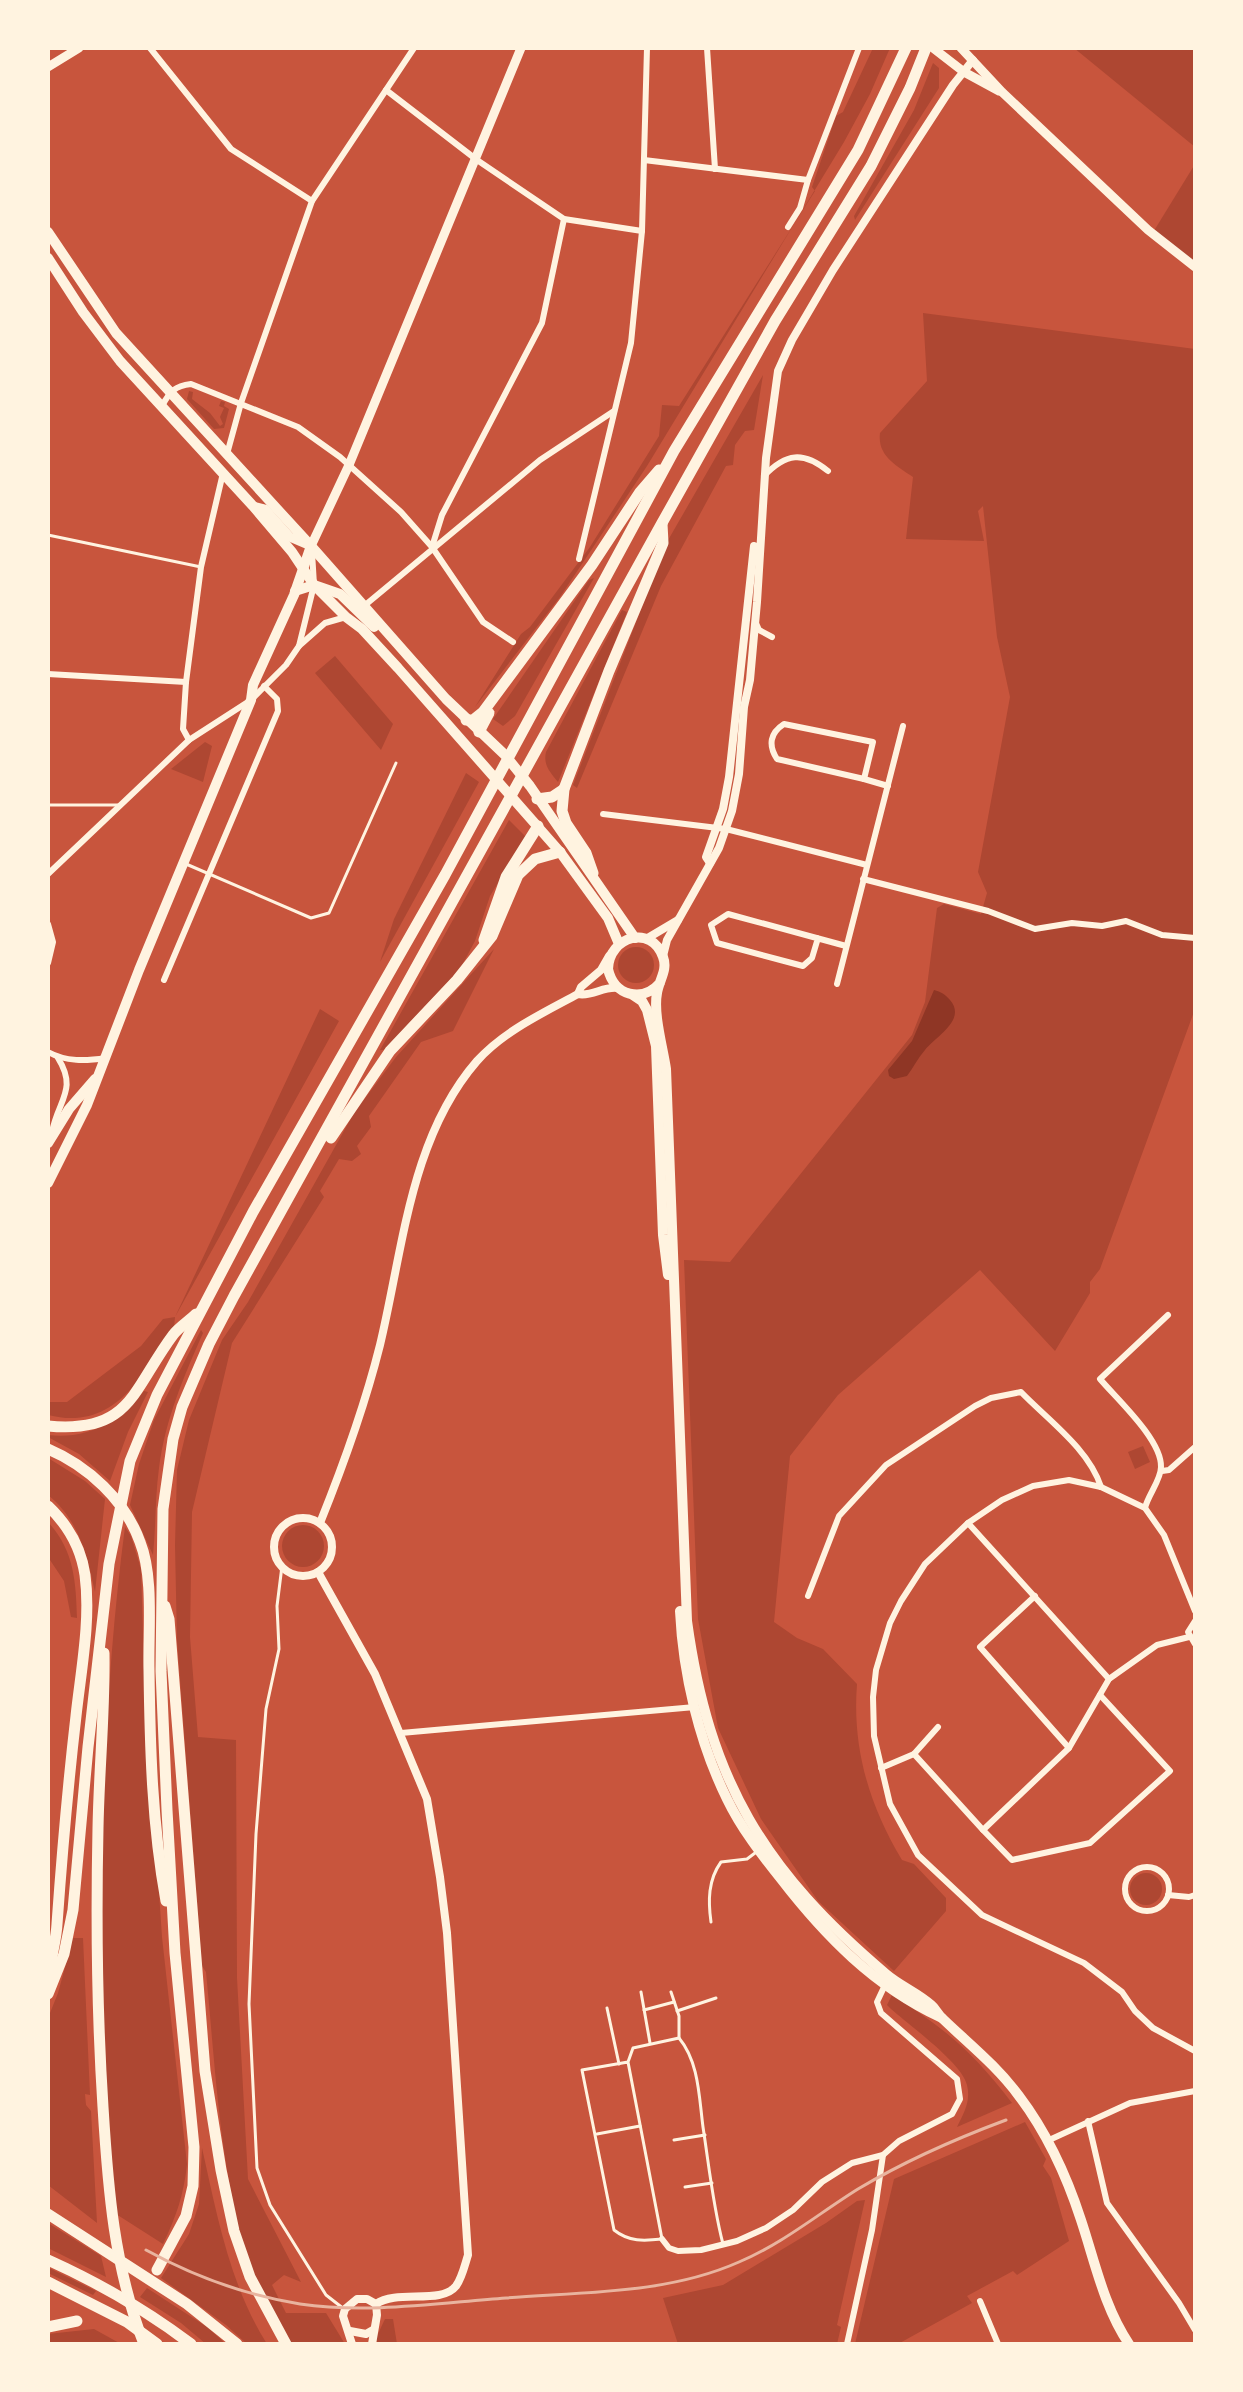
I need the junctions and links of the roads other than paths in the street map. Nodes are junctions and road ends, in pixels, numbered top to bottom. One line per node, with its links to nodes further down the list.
1 (70, 48): 14 (main road)
2 (79, 48): 14 (main road)
3 (150, 48): 22 (street)
4 (414, 48): 16 (street)
5 (521, 48): 18 (main road)
6 (647, 48): 19 (street)
7 (707, 48): 20 (street)
8 (859, 48): 21 (street)
9 (906, 48): 33 (highway)
10 (926, 48): 40 (highway)
11 (933, 48): 15 (main road)
12 (961, 48): 13 (main road)
13 (973, 60): 15 (street); 17 (main road)
14 (48, 65)
15 (964, 72): 17 (main road); 38 (street)
16 (386, 90): 18 (street); 22 (street)
17 (1002, 92): 28 (main road)
18 (477, 160): 23 (street); 35 (main road)
19 (644, 160): 20 (street); 25 (street)
20 (715, 169): 21 (street)
21 (808, 180): 24 (street)
22 (312, 201): 30 (street)
23 (564, 219): 25 (street); 43 (street)
24 (788, 227)
25 (642, 231): 32 (street)
26 (48, 232): 29 (main road)
27 (48, 258): 31 (main road)
28 (1195, 267)
29 (170, 391): 30 (street); 31 (street); 34 (main road)
30 (241, 403): 34 (street); 35 (street)
31 (162, 406): 37 (main road)
32 (614, 411): 43 (street); 44 (street)
33 (674, 451): 52 (highway); 108 (highway)
34 (227, 454): 42 (main road)
35 (349, 465): 42 (main road); 43 (street)
36 (828, 471): 38 (street)
37 (223, 473): 39 (main road); 45 (street)
38 (764, 476): 51 (street); 76 (street)
39 (253, 506): 42 (main road); 46 (main road)
40 (662, 523): 69 (highway); 107 (highway)
41 (48, 535): 45 (lane)
42 (311, 546): 46 (main road); 47 (street); 49 (main road)
43 (432, 547): 49 (street); 53 (street)
44 (579, 559)
45 (201, 567): 58 (street)
46 (303, 569): 47 (main road); 48 (main road)
47 (314, 585): 48 (main road); 50 (main road); 55 (street); 57 (main road)
48 (295, 591): 60 (main road)
49 (364, 606): 57 (main road)
50 (346, 617): 55 (street); 65 (main road)
51 (755, 621): 54 (street); 54 (street)
52 (537, 640): 61 (highway); 63 (highway)
53 (513, 642)
54 (753, 644): 76 (street)
55 (299, 646): 59 (street)
56 (48, 674): 58 (street)
57 (430, 681): 61 (main road)
58 (186, 682): 64 (street)
59 (264, 686): 60 (street); 82 (street)
60 (251, 700): 64 (street); 78 (main road)
61 (466, 720): 63 (main road)
62 (903, 726): 68 (street)
63 (479, 732): 65 (main road); 71 (main road)
64 (189, 740): 73 (street)
65 (475, 754): 70 (main road)
66 (396, 763): 82 (lane)
67 (864, 779): 67 (street); 68 (street)
68 (888, 786): 79 (street)
69 (564, 789): 71 (highway); 80 (highway)
70 (509, 792): 71 (main road); 75 (main road)
71 (537, 799): 75 (main road); 80 (main road)
72 (48, 805): 73 (lane)
73 (120, 805): 81 (street)
74 (603, 814): 76 (street)
75 (538, 826): 77 (main road); 91 (highway)
76 (722, 828): 79 (street); 84 (street)
77 (560, 852): 89 (main road); 91 (highway)
78 (183, 862): 82 (lane); 103 (main road)
79 (867, 865): 83 (street)
80 (593, 873): 86 (main road)
81 (48, 874)
82 (208, 875): 95 (street)
83 (863, 879): 88 (street); 90 (street)
84 (678, 920): 86 (street); 93 (street)
85 (48, 924): 94 (street)
86 (641, 938): 89 (main road); 93 (main road)
87 (818, 938): 87 (street); 90 (street)
88 (1195, 938)
89 (619, 944): 92 (main road)
90 (846, 946): 97 (street)
91 (482, 949): 107 (highway)
92 (610, 955): 98 (main road); 99 (street)
93 (663, 956): 96 (main road)
94 (48, 963)
95 (164, 980)
96 (660, 983): 100 (main road); 152 (main road)
97 (837, 984)
98 (618, 988): 99 (street); 100 (main road)
99 (578, 994): 117 (street)
100 (632, 995): 131 (main road)
101 (48, 1052): 102 (street)
102 (58, 1058): 103 (street); 105 (street)
103 (106, 1058): 104 (main road)
104 (99, 1075): 105 (main road); 106 (main road)
105 (50, 1140)
106 (48, 1183)
107 (297, 1186): 121 (highway)
108 (203, 1308): 110 (highway); 124 (highway)
109 (1168, 1315): 113 (street)
110 (48, 1426)
111 (1195, 1447): 113 (street)
112 (48, 1449): 142 (highway)
113 (1162, 1471): 116 (street)
114 (1101, 1487): 116 (street); 118 (street); 122 (street)
115 (48, 1506): 144 (highway)
116 (1145, 1508): 125 (street)
117 (320, 1523): 119 (street); 120 (street)
118 (968, 1523): 123 (street); 136 (street)
119 (282, 1566): 120 (street); 176 (lane)
120 (318, 1572): 133 (street)
121 (160, 1586): 142 (highway); 186 (highway)
122 (808, 1596)
123 (1035, 1596): 129 (street); 134 (street)
124 (104, 1600): 144 (highway); 182 (highway)
125 (1195, 1611)
126 (1195, 1621): 127 (street)
127 (1189, 1637): 128 (street); 129 (street)
128 (1195, 1644)
129 (1109, 1679): 130 (street)
130 (1100, 1695): 134 (street); 137 (street)
131 (695, 1707): 133 (street); 138 (main road)
132 (938, 1727): 135 (street)
133 (401, 1733): 175 (street)
134 (1069, 1748): 137 (street)
135 (914, 1754): 136 (street); 137 (street)
136 (881, 1768): 155 (street)
137 (983, 1830)
138 (758, 1851): 141 (lane); 143 (main road)
139 (1168, 1895): 139 (street); 140 (street)
140 (1195, 1895)
141 (711, 1922)
142 (175, 1953): 172 (highway)
143 (885, 1985): 152 (main road); 165 (street)
144 (49, 1991)
145 (641, 1992): 150 (lane)
146 (671, 1992): 148 (lane)
147 (716, 1998): 151 (lane)
148 (674, 2002): 150 (lane); 151 (lane)
149 (607, 2008): 157 (lane)
150 (644, 2010): 154 (lane)
151 (677, 2011): 153 (lane)
152 (941, 2018): 164 (main road)
153 (679, 2038): 154 (lane); 162 (lane)
154 (650, 2043): 156 (lane)
155 (1195, 2051)
156 (628, 2062): 157 (lane); 160 (lane)
157 (619, 2064): 161 (lane)
158 (1195, 2091): 159 (street)
159 (1088, 2121): 164 (street); 180 (street)
160 (640, 2126): 161 (lane); 169 (lane)
161 (596, 2134): 169 (lane)
162 (705, 2135): 163 (lane); 166 (lane)
163 (674, 2140)
164 (1047, 2141): 191 (main road)
165 (883, 2155): 170 (street); 189 (street)
166 (712, 2183): 167 (lane); 170 (lane)
167 (685, 2187)
168 (48, 2214): 185 (highway)
169 (662, 2239): 170 (street)
170 (723, 2244)
171 (48, 2260): 184 (highway)
172 (157, 2270)
173 (48, 2282): 183 (highway)
174 (980, 2301): 190 (street)
175 (376, 2304): 176 (street); 179 (street)
176 (345, 2309): 181 (street)
177 (77, 2321): 178 (highway)
178 (48, 2327)
179 (373, 2330): 181 (street); 188 (street)
180 (1195, 2330)
181 (350, 2331): 187 (street)
182 (144, 2344)
183 (157, 2344)
184 (191, 2344)
185 (237, 2344)
186 (286, 2344)
187 (352, 2344)
188 (372, 2344)
189 (847, 2344)
190 (998, 2344)
191 (1129, 2344)

